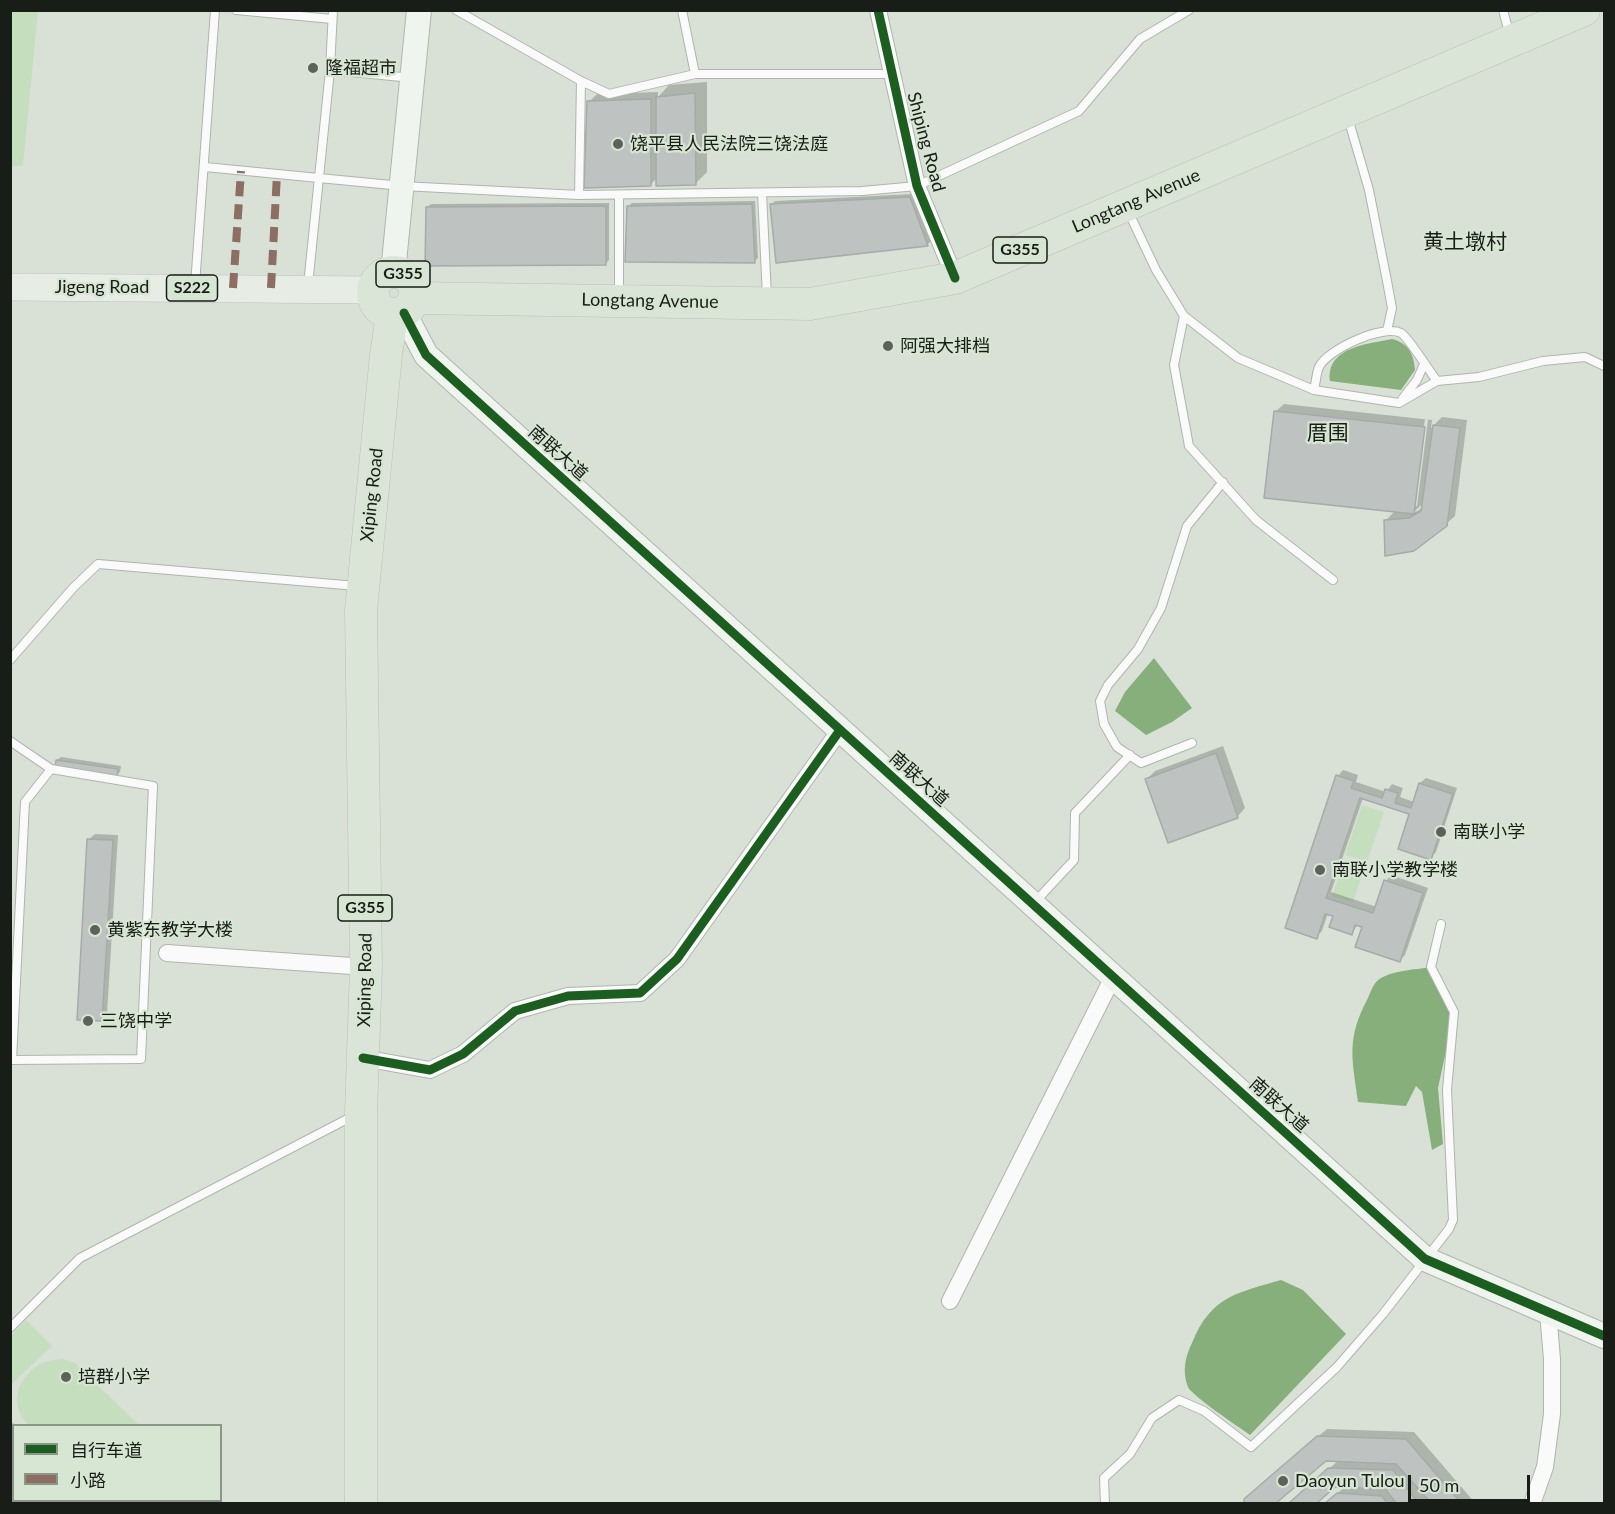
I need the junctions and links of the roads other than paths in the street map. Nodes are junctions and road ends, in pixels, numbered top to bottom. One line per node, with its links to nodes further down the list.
1 (215, 10): 18 (lane)
2 (236, 10): 10 (lane)
3 (419, 10): 15 (street, Xiping Road)
4 (456, 10): 16 (lane)
5 (682, 10): 13 (lane)
6 (878, 10): 14 (street, Shiping Road)
7 (1189, 10): 21 (lane)
8 (1561, 10): 11 (highway, Longtang Avenue / G355)
9 (1584, 10): 11 (highway, Longtang Avenue / G355)
10 (333, 15): 12 (lane)
11 (1508, 28): 17 (highway, Longtang Avenue / G355)
12 (330, 70): 15 (lane); 19 (lane)
13 (695, 74): 14 (lane); 16 (lane)
14 (891, 74): 21 (street, Shiping Road)
15 (412, 78): 20 (street, Xiping Road)
16 (581, 81): 23 (lane)
17 (1346, 107): 25 (highway, Longtang Avenue / G355); 34 (lane)
18 (205, 167): 19 (lane); 28 (lane)
19 (319, 178): 20 (lane); 29 (lane)
20 (402, 186): 23 (lane); 30 (street, Xiping Road)
21 (917, 186): 22 (lane); 26 (street, Shiping Road)
22 (762, 193): 24 (lane); 32 (lane)
23 (579, 195): 24 (lane)
24 (619, 195): 31 (lane)
25 (1124, 201): 26 (highway, Longtang Avenue / G355); 33 (lane)
26 (954, 274): 32 (highway, Longtang Avenue / G355)
27 (10, 286): 28 (main road, Jigeng Road / S222)
28 (195, 288): 29 (main road, Jigeng Road / S222)
29 (308, 289): 30 (main road, Jigeng Road / S222)
30 (399, 296): 31 (highway, Longtang Avenue / G355); 42 (highway, Xiping Road / G355); 44 (street, 南联大道)
31 (619, 297): 32 (highway, Longtang Avenue / G355)
32 (767, 300)
33 (1184, 316): 38 (lane); 40 (lane)
34 (1387, 331): 35 (lane); 38 (lane)
35 (1424, 364): 37 (lane); 39 (lane)
36 (1605, 366): 37 (lane)
37 (1437, 381): 39 (lane)
38 (1314, 390): 39 (lane)
39 (1399, 403)
40 (1223, 482): 41 (lane); 47 (lane)
41 (1333, 580)
42 (363, 586): 43 (lane); 54 (highway, Xiping Road / G355)
43 (10, 660)
44 (840, 730): 49 (street, 南联大道); 56 (street)
45 (10, 741): 48 (lane)
46 (1192, 743): 47 (lane)
47 (1130, 755): 49 (lane)
48 (51, 769): 51 (lane); 52 (lane)
49 (1033, 904): 55 (street, 南联大道)
50 (1441, 924): 58 (lane)
51 (14, 944): 52 (lane)
52 (147, 952): 53 (lane)
53 (167, 954): 54 (street)
54 (366, 967): 56 (highway, Xiping Road / G355)
55 (1113, 977): 58 (street, 南联大道); 59 (street)
56 (363, 1058): 57 (highway, Xiping Road / G355)
57 (361, 1112): 61 (lane); 63 (highway, Xiping Road / G355)
58 (1425, 1259): 60 (street, 南联大道); 64 (lane)
59 (950, 1300)
60 (1548, 1312): 62 (street, 南联大道); 65 (street)
61 (10, 1328)
62 (1605, 1336)
63 (361, 1503)
64 (1106, 1503)
65 (1532, 1503)

